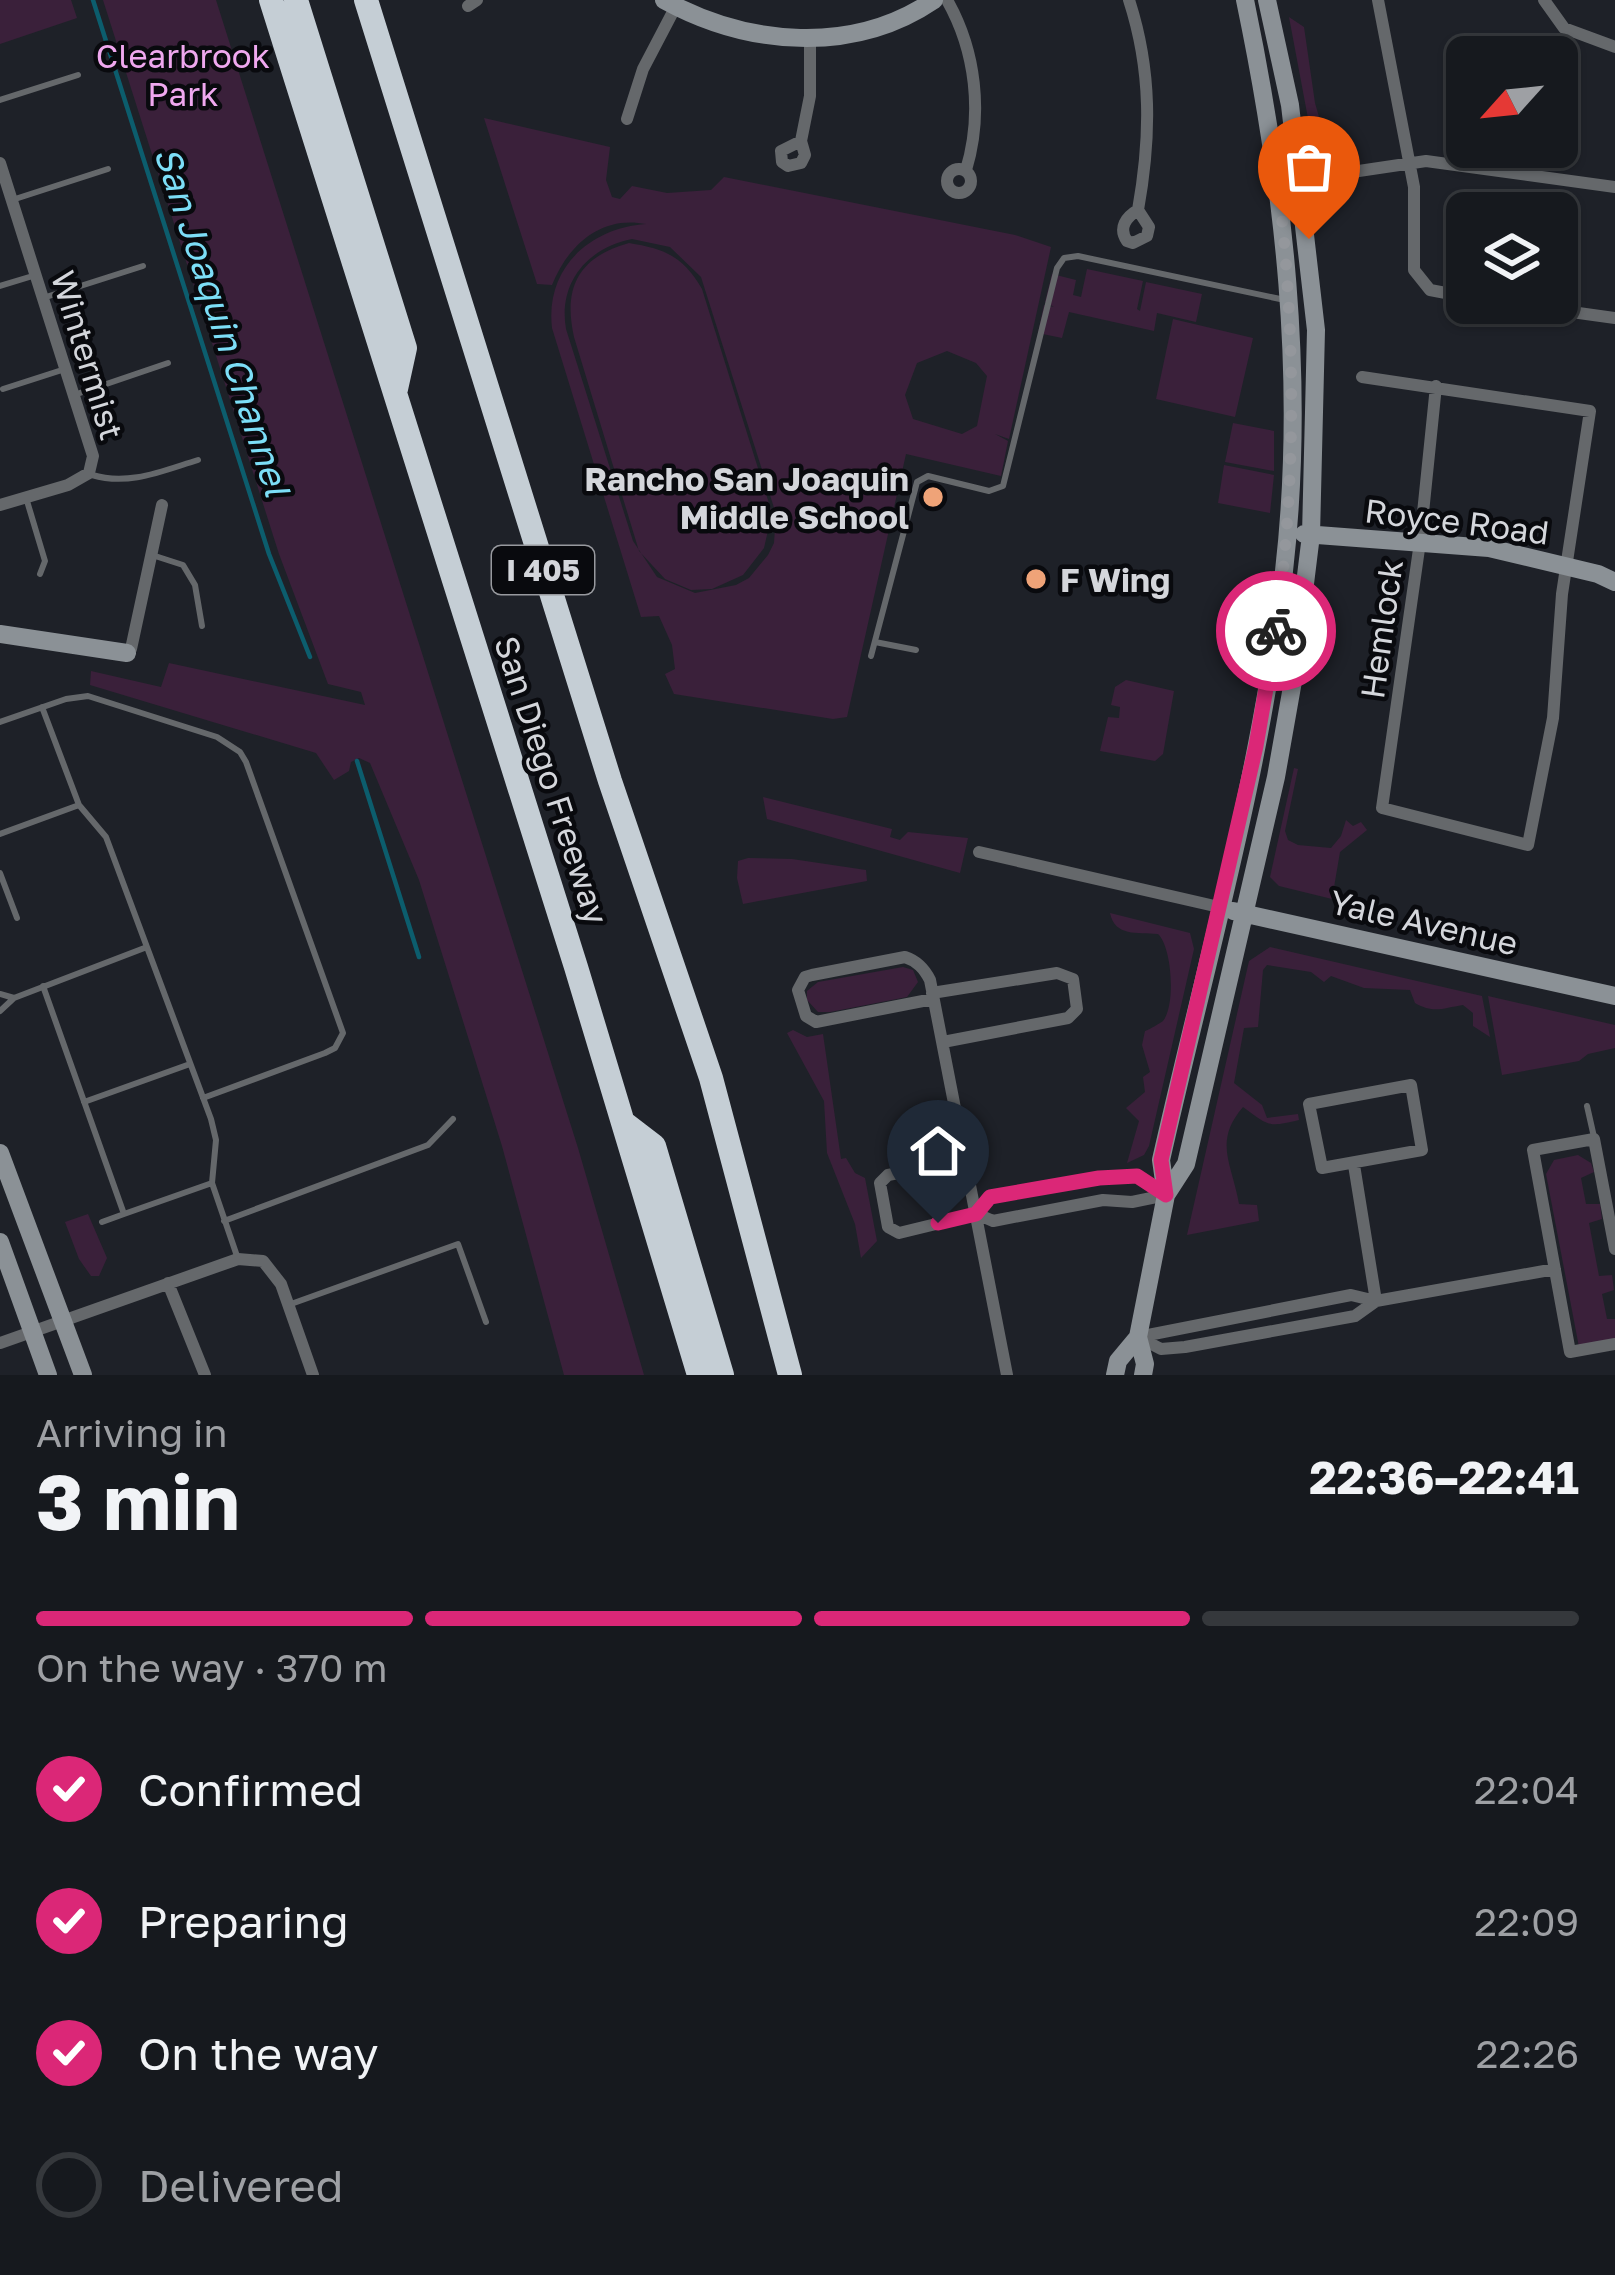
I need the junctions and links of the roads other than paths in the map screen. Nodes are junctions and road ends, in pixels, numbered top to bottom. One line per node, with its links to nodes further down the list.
1 (271, 0): 41 (highway, San Diego Freeway / I 405)
2 (296, 0): 41 (highway)
3 (366, 0): 113 (highway, San Diego Freeway / I 405)
4 (934, 0): 12 (main road)
5 (947, 0): 21 (street)
6 (1129, 0): 27 (street)
7 (1245, 0): 24 (main road)
8 (1268, 0): 23 (main road)
9 (1378, 0): 18 (street)
10 (1544, 0): 13 (street)
11 (670, 3): 12 (main road); 16 (street)
12 (810, 39): 17 (street)
13 (1615, 47)
14 (78, 75): 15 (lane)
15 (0, 100)
16 (627, 119)
17 (800, 141)
18 (1409, 162): 23 (street); 25 (street); 31 (street)
19 (0, 163): 22 (street, Wintermist)
20 (108, 169): 26 (lane)
21 (966, 170)
22 (3, 179): 26 (street, Wintermist)
23 (1300, 179): 24 (street); 49 (main road)
24 (1278, 183): 33 (main road)
25 (1615, 188)
26 (12, 200): 29 (street, Wintermist)
27 (1138, 210)
28 (143, 266): 32 (lane)
29 (36, 275): 30 (lane); 32 (street, Wintermist)
30 (0, 286)
31 (1446, 293)
32 (43, 298): 37 (street, Wintermist)
33 (1289, 301): 48 (main road); 57 (lane)
34 (1578, 313): 35 (street)
35 (1615, 318)
36 (168, 363): 42 (lane)
37 (65, 369): 40 (lane); 42 (street, Wintermist)
38 (1362, 377): 39 (street)
39 (1436, 386): 50 (street, Hemlock); 52 (street)
40 (3, 389)
41 (395, 392): 83 (highway, San Diego Freeway / I 405)
42 (74, 395): 44 (street, Wintermist)
43 (197, 460): 44 (lane)
44 (88, 473): 45 (street, Wintermist)
45 (26, 497): 46 (street, Wintermist); 53 (lane)
46 (0, 505)
47 (162, 505): 51 (street)
48 (1288, 532): 49 (main road, Royce Road); 67 (main road)
49 (1311, 535): 50 (main road, Royce Road); 68 (main road)
50 (1420, 542): 52 (main road, Royce Road); 52 (street, Hemlock)
51 (152, 555): 55 (lane); 59 (street)
52 (1567, 566): 54 (main road, Royce Road)
53 (40, 574)
54 (1615, 583)
55 (202, 626)
56 (0, 634): 59 (main road)
57 (875, 641): 58 (lane); 60 (lane)
58 (916, 650)
59 (127, 653)
60 (872, 656)
61 (42, 707): 62 (lane); 63 (lane); 79 (lane)
62 (0, 722)
63 (79, 805): 64 (lane); 70 (lane)
64 (0, 834)
65 (979, 852): 67 (street)
66 (0, 873): 69 (lane)
67 (1219, 907): 68 (main road, Yale Avenue); 89 (main road)
68 (1243, 913): 74 (main road, Yale Avenue); 89 (main road)
69 (17, 918)
70 (147, 947): 71 (lane); 78 (lane)
71 (43, 986): 75 (lane); 80 (lane)
72 (0, 994): 75 (lane)
73 (933, 996): 73 (street); 77 (street); 77 (street)
74 (1615, 996)
75 (14, 998): 76 (lane)
76 (0, 1010)
77 (943, 1042): 86 (street)
78 (190, 1064): 79 (lane); 80 (lane)
79 (203, 1097): 88 (lane)
80 (84, 1102): 90 (lane)
81 (1587, 1106): 84 (lane)
82 (453, 1119): 92 (lane)
83 (624, 1123): 111 (highway, San Diego Freeway / I 405); 112 (highway)
84 (1594, 1139): 95 (street); 97 (street)
85 (0, 1153): 101 (main road)
86 (966, 1160): 91 (street); 91 (street)
87 (1354, 1165): 87 (street); 99 (street)
88 (212, 1183): 90 (lane); 92 (lane)
89 (1166, 1195): 91 (street); 91 (street); 104 (main road)
90 (124, 1214): 93 (lane)
91 (976, 1214): 114 (street)
92 (224, 1221): 96 (lane)
93 (102, 1222)
94 (0, 1242): 103 (main road)
95 (1615, 1249)
96 (238, 1259): 98 (street); 100 (street)
97 (1555, 1269): 99 (street); 106 (street)
98 (168, 1283): 101 (street); 109 (street)
99 (1376, 1301): 104 (street); 104 (street)
100 (288, 1305): 102 (lane); 110 (street)
101 (62, 1321): 103 (street); 108 (main road)
102 (486, 1322)
103 (32, 1331): 105 (street); 107 (main road)
104 (1138, 1337): 115 (main road); 116 (main road)
105 (0, 1343)
106 (1615, 1344)
107 (48, 1375)
108 (82, 1375)
109 (205, 1375)
110 (313, 1375)
111 (699, 1375)
112 (722, 1375)
113 (790, 1375)
114 (1007, 1375)
115 (1115, 1375)
116 (1143, 1375)

